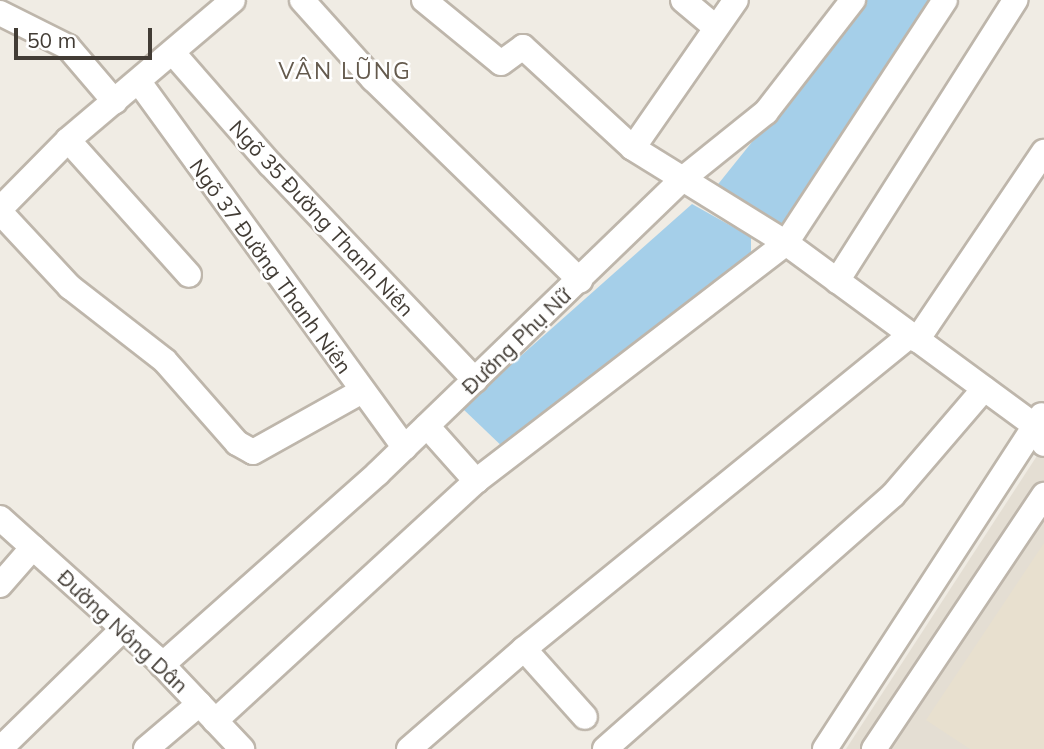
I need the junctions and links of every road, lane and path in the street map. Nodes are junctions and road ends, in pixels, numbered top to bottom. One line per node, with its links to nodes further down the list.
1 (233, 0): 11 (street)
2 (302, 0): 21 (street)
3 (424, 0): 15 (street)
4 (682, 0): 10 (street)
5 (736, 0): 10 (street)
6 (853, 0): 17 (street, Đường Phụ Nữ)
7 (945, 0): 19 (street)
8 (1016, 0): 22 (street)
9 (0, 13): 13 (street)
10 (714, 26): 15 (street)
11 (173, 53): 12 (street); 24 (street, Ngõ 35 Đường Thanh Niên)
12 (139, 82): 13 (street); 26 (street, Ngõ 37 Đường Thanh Niên)
13 (115, 102): 14 (street)
14 (68, 140): 18 (street); 20 (street)
15 (633, 148): 17 (street)
16 (1044, 152): 23 (street)
17 (680, 181): 19 (street); 21 (street, Đường Phụ Nữ)
18 (0, 211): 26 (street)
19 (786, 243): 22 (street); 30 (street)
20 (190, 275)
21 (580, 280): 24 (street, Đường Phụ Nữ)
22 (837, 281): 23 (street)
23 (914, 338): 25 (street); 36 (street)
24 (475, 380): 27 (street, Đường Phụ Nữ)
25 (984, 389): 28 (street); 44 (street)
26 (362, 391): 29 (street, Ngõ 37 Đường Thanh Niên)
27 (427, 426): 29 (street, Đường Phụ Nữ); 30 (street)
28 (1041, 427): 45 (street)
29 (405, 447): 37 (street, Đường Phụ Nữ)
30 (476, 481): 38 (street)
31 (1044, 495): 46 (street)
32 (0, 518): 33 (street, Đường Nông Dân)
33 (33, 547): 34 (street); 35 (street, Đường Nông Dân)
34 (0, 585)
35 (123, 629): 37 (street, Đường Nông Dân); 40 (street)
36 (524, 649): 39 (street); 43 (street)
37 (162, 665): 38 (street, Đường Nông Dân)
38 (207, 713): 41 (street); 42 (street, Đường Nông Dân)
39 (585, 717)
40 (0, 749)
41 (146, 749)
42 (242, 749)
43 (409, 749)
44 (605, 749)
45 (825, 749)
46 (874, 749)

